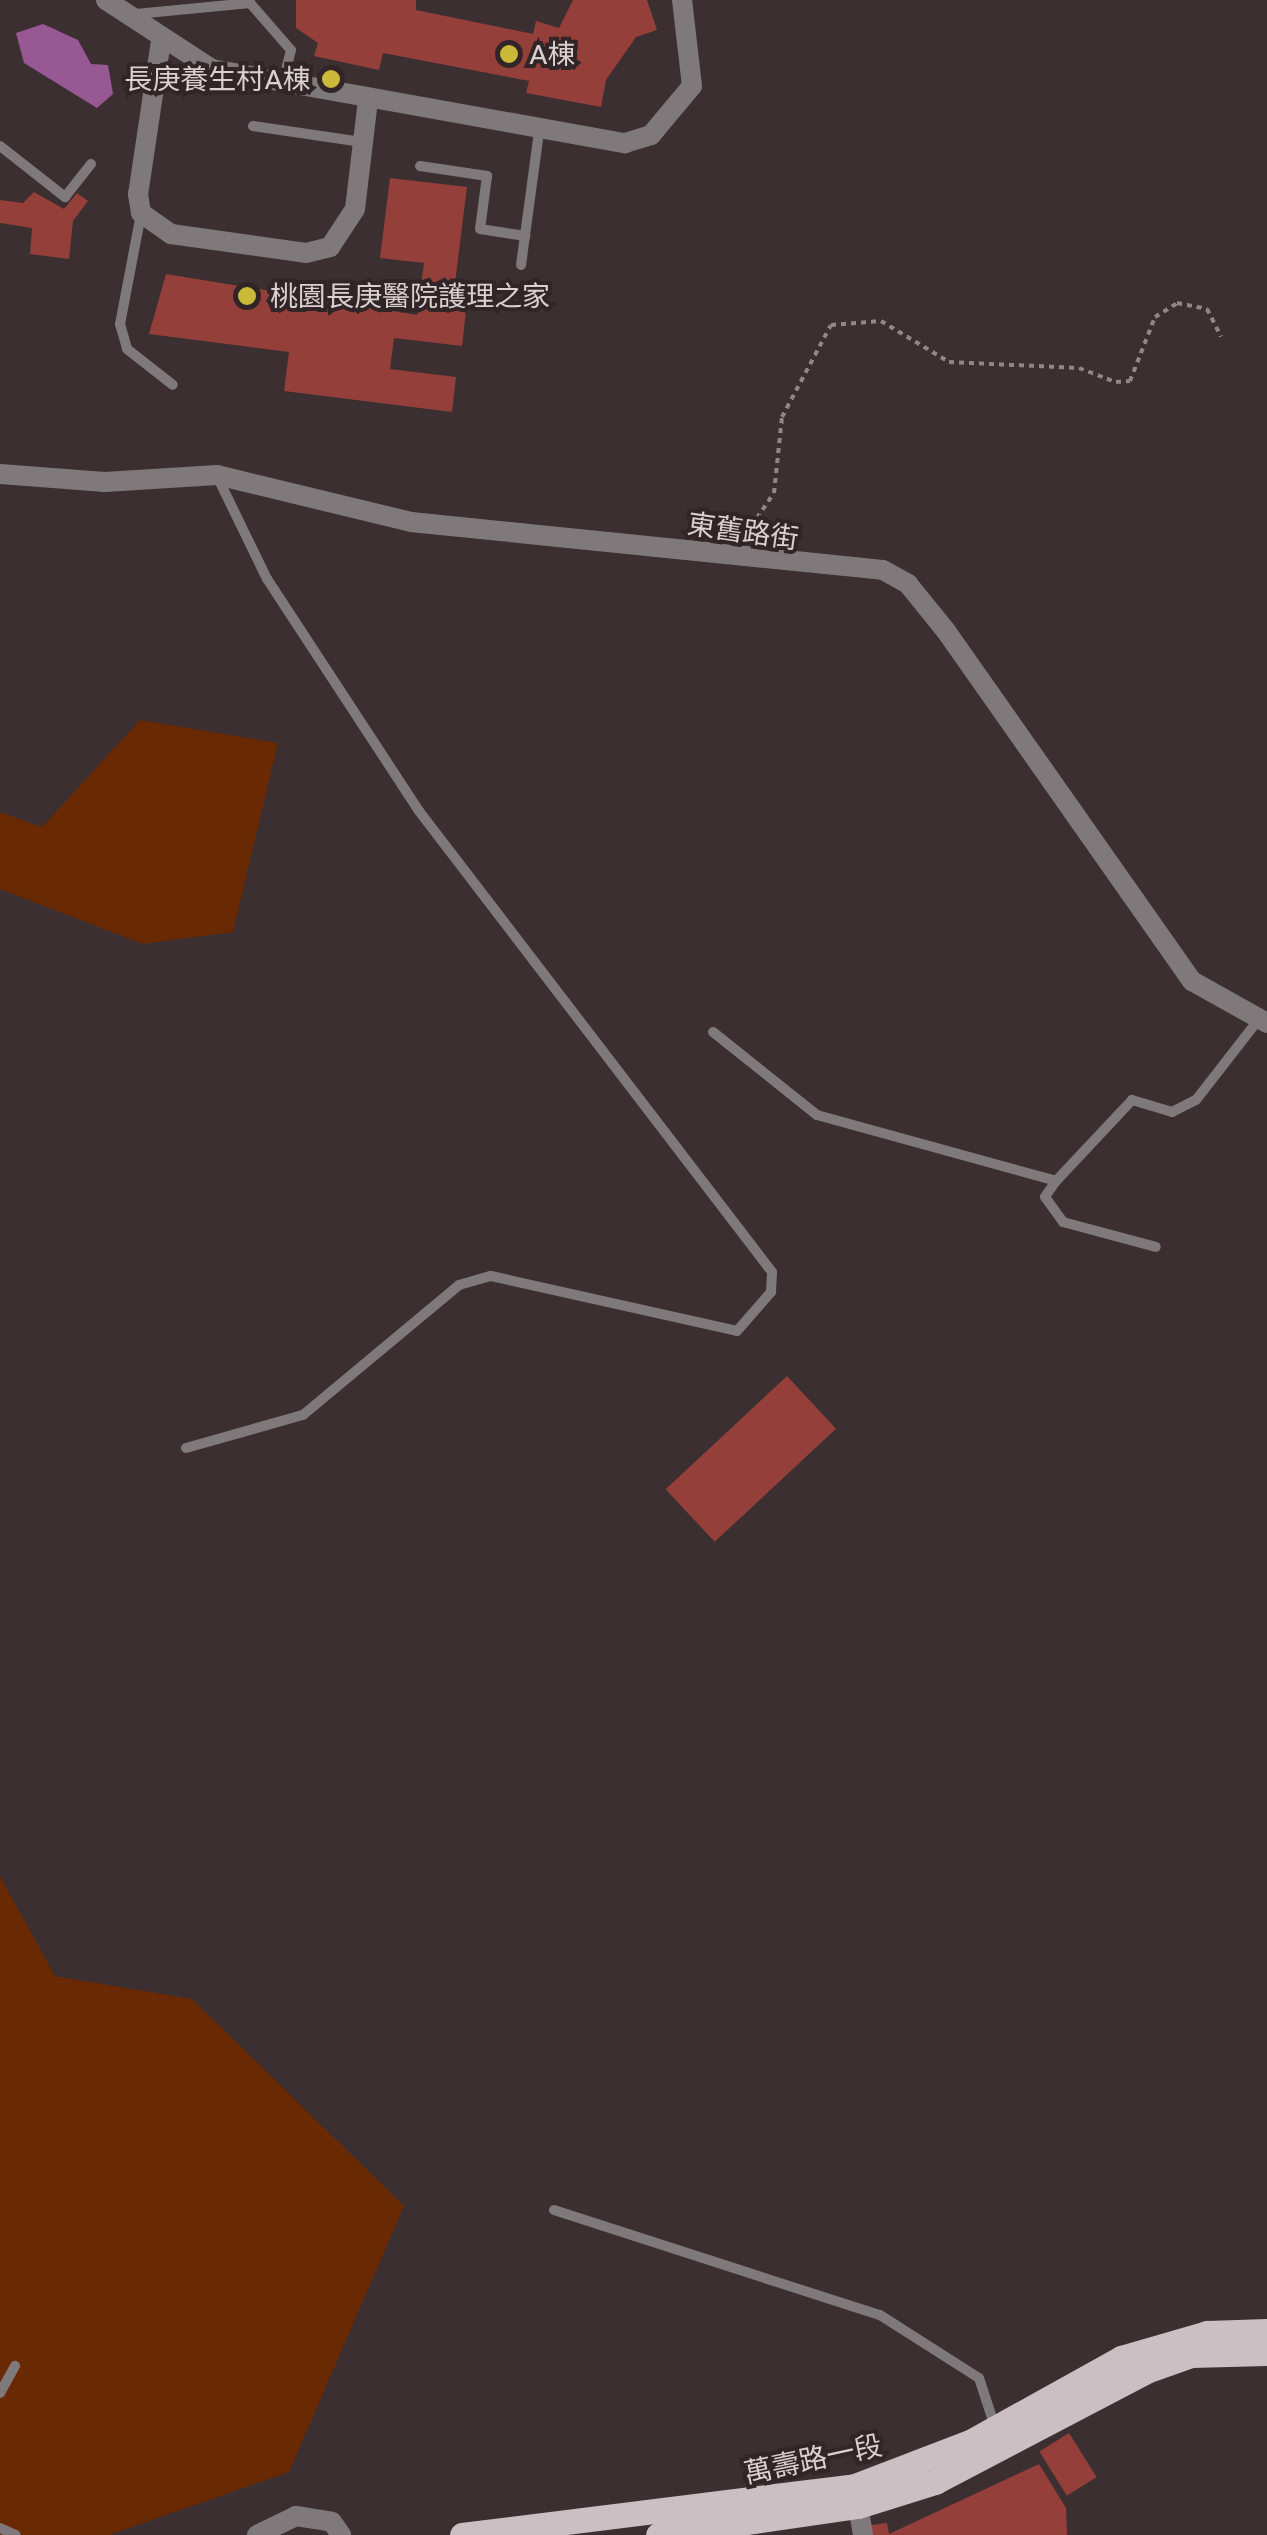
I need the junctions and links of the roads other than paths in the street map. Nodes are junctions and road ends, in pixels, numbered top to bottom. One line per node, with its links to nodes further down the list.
1 (106, 0): 5 (street)
2 (682, 0): 10 (street)
3 (250, 2): 4 (lane); 7 (lane)
4 (206, 3): 5 (lane)
5 (124, 13): 6 (street)
6 (161, 41): 7 (street); 15 (street)
7 (283, 83): 8 (street)
8 (368, 100): 10 (street); 11 (street)
9 (254, 126): 11 (lane)
10 (538, 132): 16 (lane)
11 (363, 142): 15 (street)
12 (0, 146): 13 (lane)
13 (90, 164)
14 (420, 166): 16 (lane)
15 (141, 212): 18 (lane)
16 (526, 236): 17 (lane)
17 (522, 265)
18 (173, 385)
19 (0, 474): 20 (street, 東舊路街)
20 (217, 476): 21 (street, 東舊路街); 25 (lane)
21 (1264, 1019): 23 (lane)
22 (713, 1032): 23 (lane)
23 (1056, 1181): 24 (lane)
24 (1156, 1247)
25 (186, 1448)
26 (554, 2210): 31 (lane)
27 (1267, 2331): 31 (main road, 萬壽路一段)
28 (1267, 2352): 32 (main road, 萬壽路一段)
29 (15, 2366): 30 (lane)
30 (0, 2394)
31 (995, 2428): 37 (main road, 萬壽路一段)
32 (858, 2506): 38 (main road, 萬壽路一段); 39 (street)
33 (0, 2528): 34 (lane)
34 (16, 2535)
35 (257, 2535): 36 (street)
36 (341, 2535)
37 (462, 2535)
38 (658, 2535)
39 (863, 2535)

